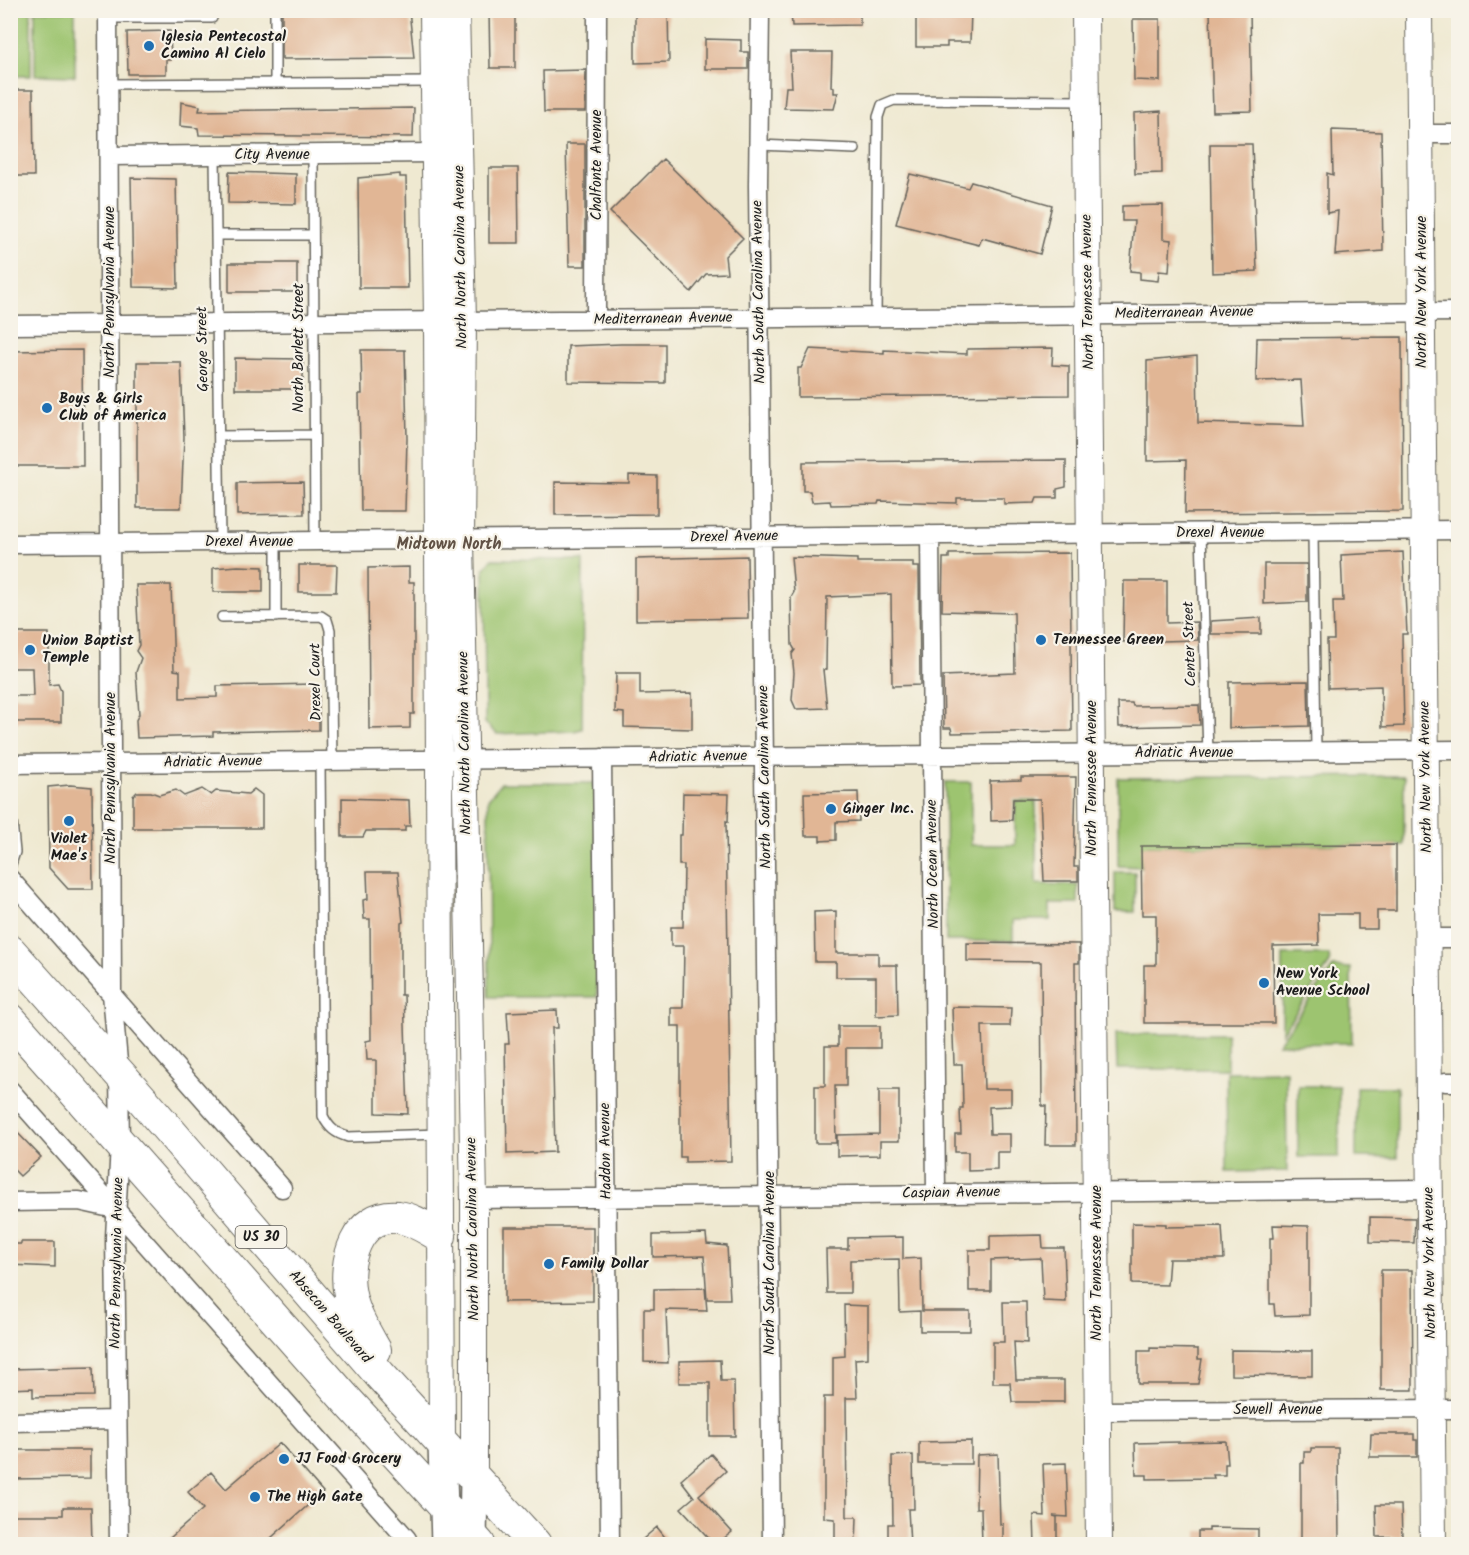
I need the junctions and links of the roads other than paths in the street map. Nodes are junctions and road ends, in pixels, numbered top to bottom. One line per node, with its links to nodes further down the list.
1 (275, 10): 10 (lane)
2 (433, 10): 11 (street, North North Carolina Avenue)
3 (456, 10): 31 (street, North North Carolina Avenue)
4 (597, 10): 29 (street, Chalfonte Avenue)
5 (760, 10): 16 (street, North South Carolina Avenue)
6 (1085, 10): 13 (street, North Tennessee Avenue)
7 (1419, 10): 14 (street, North New York Avenue)
8 (108, 14): 9 (lane); 12 (street, North Pennsylvania Avenue)
9 (212, 18)
10 (275, 82): 11 (lane); 12 (lane)
11 (434, 82): 18 (street, North North Carolina Avenue)
12 (108, 84): 21 (street, North Pennsylvania Avenue)
13 (1087, 101): 26 (street, North Tennessee Avenue); 27 (lane)
14 (1420, 134): 15 (street); 24 (street, North New York Avenue)
15 (1458, 134)
16 (759, 145): 17 (lane); 28 (street, North South Carolina Avenue)
17 (855, 149)
18 (435, 153): 19 (street, City Avenue); 30 (street, North North Carolina Avenue)
19 (313, 154): 20 (street, City Avenue); 23 (lane, North Barlett Street)
20 (214, 155): 21 (street, City Avenue); 22 (lane, George Street)
21 (108, 156): 34 (street, North Pennsylvania Avenue)
22 (218, 235): 23 (lane); 33 (lane, George Street)
23 (313, 235): 32 (lane, North Barlett Street)
24 (1422, 312): 25 (street, Mediterranean Avenue); 26 (street, Mediterranean Avenue); 39 (street, North New York Avenue)
25 (1458, 312)
26 (1088, 315): 27 (street, Mediterranean Avenue); 41 (street, North Tennessee Avenue)
27 (876, 317): 28 (street, Mediterranean Avenue)
28 (760, 318): 29 (street, Mediterranean Avenue); 44 (street, North South Carolina Avenue)
29 (596, 320): 31 (street, Mediterranean Avenue)
30 (437, 321): 31 (street, Mediterranean Avenue); 32 (street, Mediterranean Avenue); 45 (street, North North Carolina Avenue)
31 (463, 321): 45 (street, North North Carolina Avenue)
32 (314, 322): 33 (street, Mediterranean Avenue); 36 (lane, North Barlett Street)
33 (217, 323): 34 (street, Mediterranean Avenue); 37 (lane, George Street)
34 (110, 324): 35 (street, Mediterranean Avenue); 50 (street, North Pennsylvania Avenue)
35 (10, 325)
36 (314, 435): 37 (lane); 48 (lane, North Barlett Street)
37 (219, 436): 46 (lane, George Street)
38 (1458, 530): 39 (street, Drexel Avenue)
39 (1424, 531): 40 (street, Drexel Avenue); 54 (street, North New York Avenue)
40 (1313, 533): 42 (street, Drexel Avenue); 55 (lane)
41 (1090, 534): 42 (street, Drexel Avenue); 43 (street, Drexel Avenue); 56 (street, North Tennessee Avenue)
42 (1201, 534): 57 (lane, Center Street)
43 (930, 535): 44 (street, Drexel Avenue); 59 (street, North Ocean Avenue)
44 (762, 536): 45 (street, Drexel Avenue); 58 (street, North South Carolina Avenue)
45 (449, 540): 48 (street, Drexel Avenue); 60 (street, North North Carolina Avenue); 62 (street, North North Carolina Avenue)
46 (220, 542): 47 (street, Drexel Avenue); 50 (street, Drexel Avenue)
47 (276, 542): 48 (street, Drexel Avenue); 52 (lane)
48 (315, 542)
49 (10, 544): 50 (street, Drexel Avenue)
50 (111, 544): 64 (street, North Pennsylvania Avenue)
51 (222, 617): 52 (lane, Drexel Court)
52 (276, 617): 63 (lane, Drexel Court)
53 (1458, 750): 54 (street, Adriatic Avenue)
54 (1426, 751): 55 (street, Adriatic Avenue); 69 (street, North New York Avenue)
55 (1316, 752): 57 (street, Adriatic Avenue)
56 (1093, 753): 57 (street, Adriatic Avenue); 59 (street, Adriatic Avenue); 80 (street, North Tennessee Avenue)
57 (1208, 753)
58 (765, 756): 59 (street, Adriatic Avenue); 61 (street, Adriatic Avenue); 82 (street, North South Carolina Avenue)
59 (931, 756): 81 (street, North Ocean Avenue)
60 (465, 758): 61 (street, Adriatic Avenue); 62 (street, Adriatic Avenue); 84 (street, North North Carolina Avenue)
61 (602, 758): 83 (street, Haddon Avenue)
62 (440, 759): 63 (street, Adriatic Avenue); 76 (street, North North Carolina Avenue)
63 (326, 761): 64 (street, Adriatic Avenue); 76 (lane)
64 (110, 763): 65 (street, Adriatic Avenue); 72 (street, North Pennsylvania Avenue)
65 (10, 764)
66 (10, 801): 67 (lane)
67 (10, 867)
68 (10, 879): 72 (street)
69 (1427, 938): 70 (street); 79 (street, North New York Avenue)
70 (1458, 938)
71 (10, 951): 74 (highway, Absecon Boulevard / US 30)
72 (112, 994): 74 (street, North Pennsylvania Avenue); 78 (street)
73 (10, 1019): 77 (highway, US 30)
74 (119, 1073): 77 (street, North Pennsylvania Avenue); 88 (highway, Absecon Boulevard / US 30)
75 (10, 1090): 86 (street)
76 (441, 1134): 87 (street, North North Carolina Avenue)
77 (120, 1145): 86 (street, North Pennsylvania Avenue); 96 (highway, US 30)
78 (282, 1188)
79 (1429, 1190): 80 (street, Caspian Avenue); 89 (street, North New York Avenue)
80 (1097, 1192): 81 (street, Caspian Avenue); 91 (street, North Tennessee Avenue)
81 (936, 1194): 82 (street, Caspian Avenue)
82 (769, 1195): 83 (street, Caspian Avenue); 102 (street, North South Carolina Avenue)
83 (606, 1197): 84 (street, Caspian Avenue); 101 (street, Haddon Avenue)
84 (474, 1199): 95 (street, North North Carolina Avenue)
85 (10, 1202): 86 (street)
86 (115, 1209): 92 (street, North Pennsylvania Avenue); 97 (street)
87 (440, 1236): 88 (highway); 94 (street, North North Carolina Avenue)
88 (404, 1400): 94 (highway, Absecon Boulevard / US 30)
89 (1432, 1409): 90 (street, Sewell Avenue); 91 (street, Sewell Avenue); 104 (street, North New York Avenue)
90 (1458, 1409)
91 (1097, 1411): 103 (street, North Tennessee Avenue)
92 (117, 1420): 93 (street); 99 (street, North Pennsylvania Avenue)
93 (10, 1422)
94 (442, 1443): 95 (highway, Absecon Boulevard / US 30); 96 (main road)
95 (474, 1476): 98 (main road); 100 (highway, Absecon Boulevard / US 30)
96 (444, 1506): 98 (highway, US 30)
97 (407, 1539)
98 (467, 1543)
99 (119, 1545)
100 (535, 1545)
101 (610, 1545)
102 (772, 1545)
103 (1099, 1545)
104 (1433, 1545)

